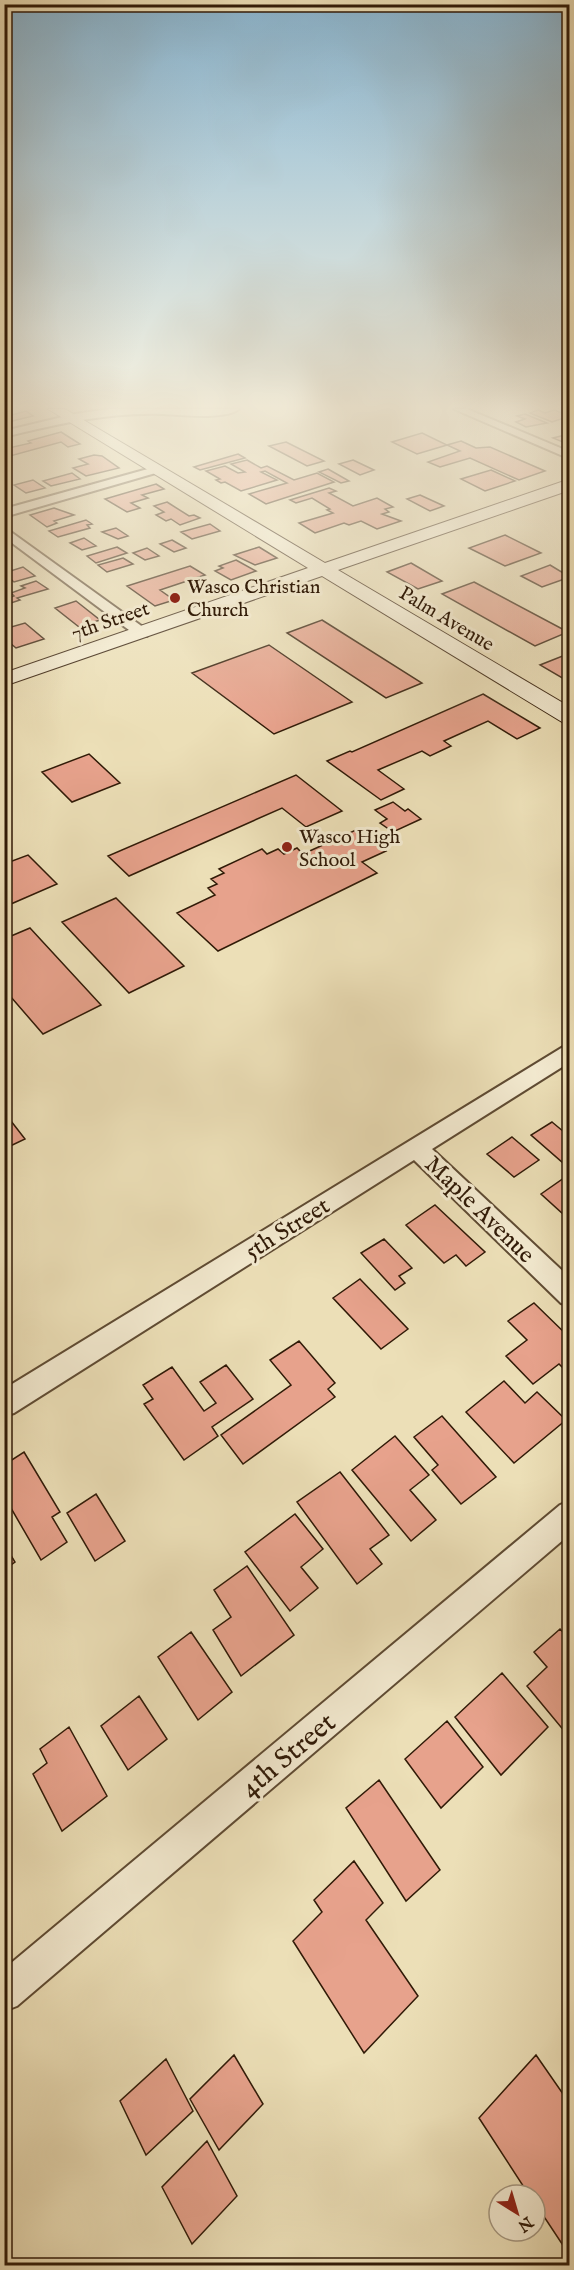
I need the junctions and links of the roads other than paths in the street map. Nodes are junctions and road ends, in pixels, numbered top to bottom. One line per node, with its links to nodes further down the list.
1 (230, 515): 4 (main road, Palm Avenue)
2 (481, 515): 4 (main road, 7th Street)
3 (4, 531): 5 (street)
4 (323, 570): 5 (main road, 7th Street); 7 (main road, Palm Avenue)
5 (142, 633): 6 (main road, 7th Street)
6 (4, 680)
7 (570, 717)
8 (570, 1052): 9 (street, 5th Street)
9 (416, 1148): 10 (street, Maple Avenue); 11 (street, 5th Street)
10 (570, 1295)
11 (4, 1404)
12 (570, 1515): 13 (street, 4th Street)
13 (4, 1993)

